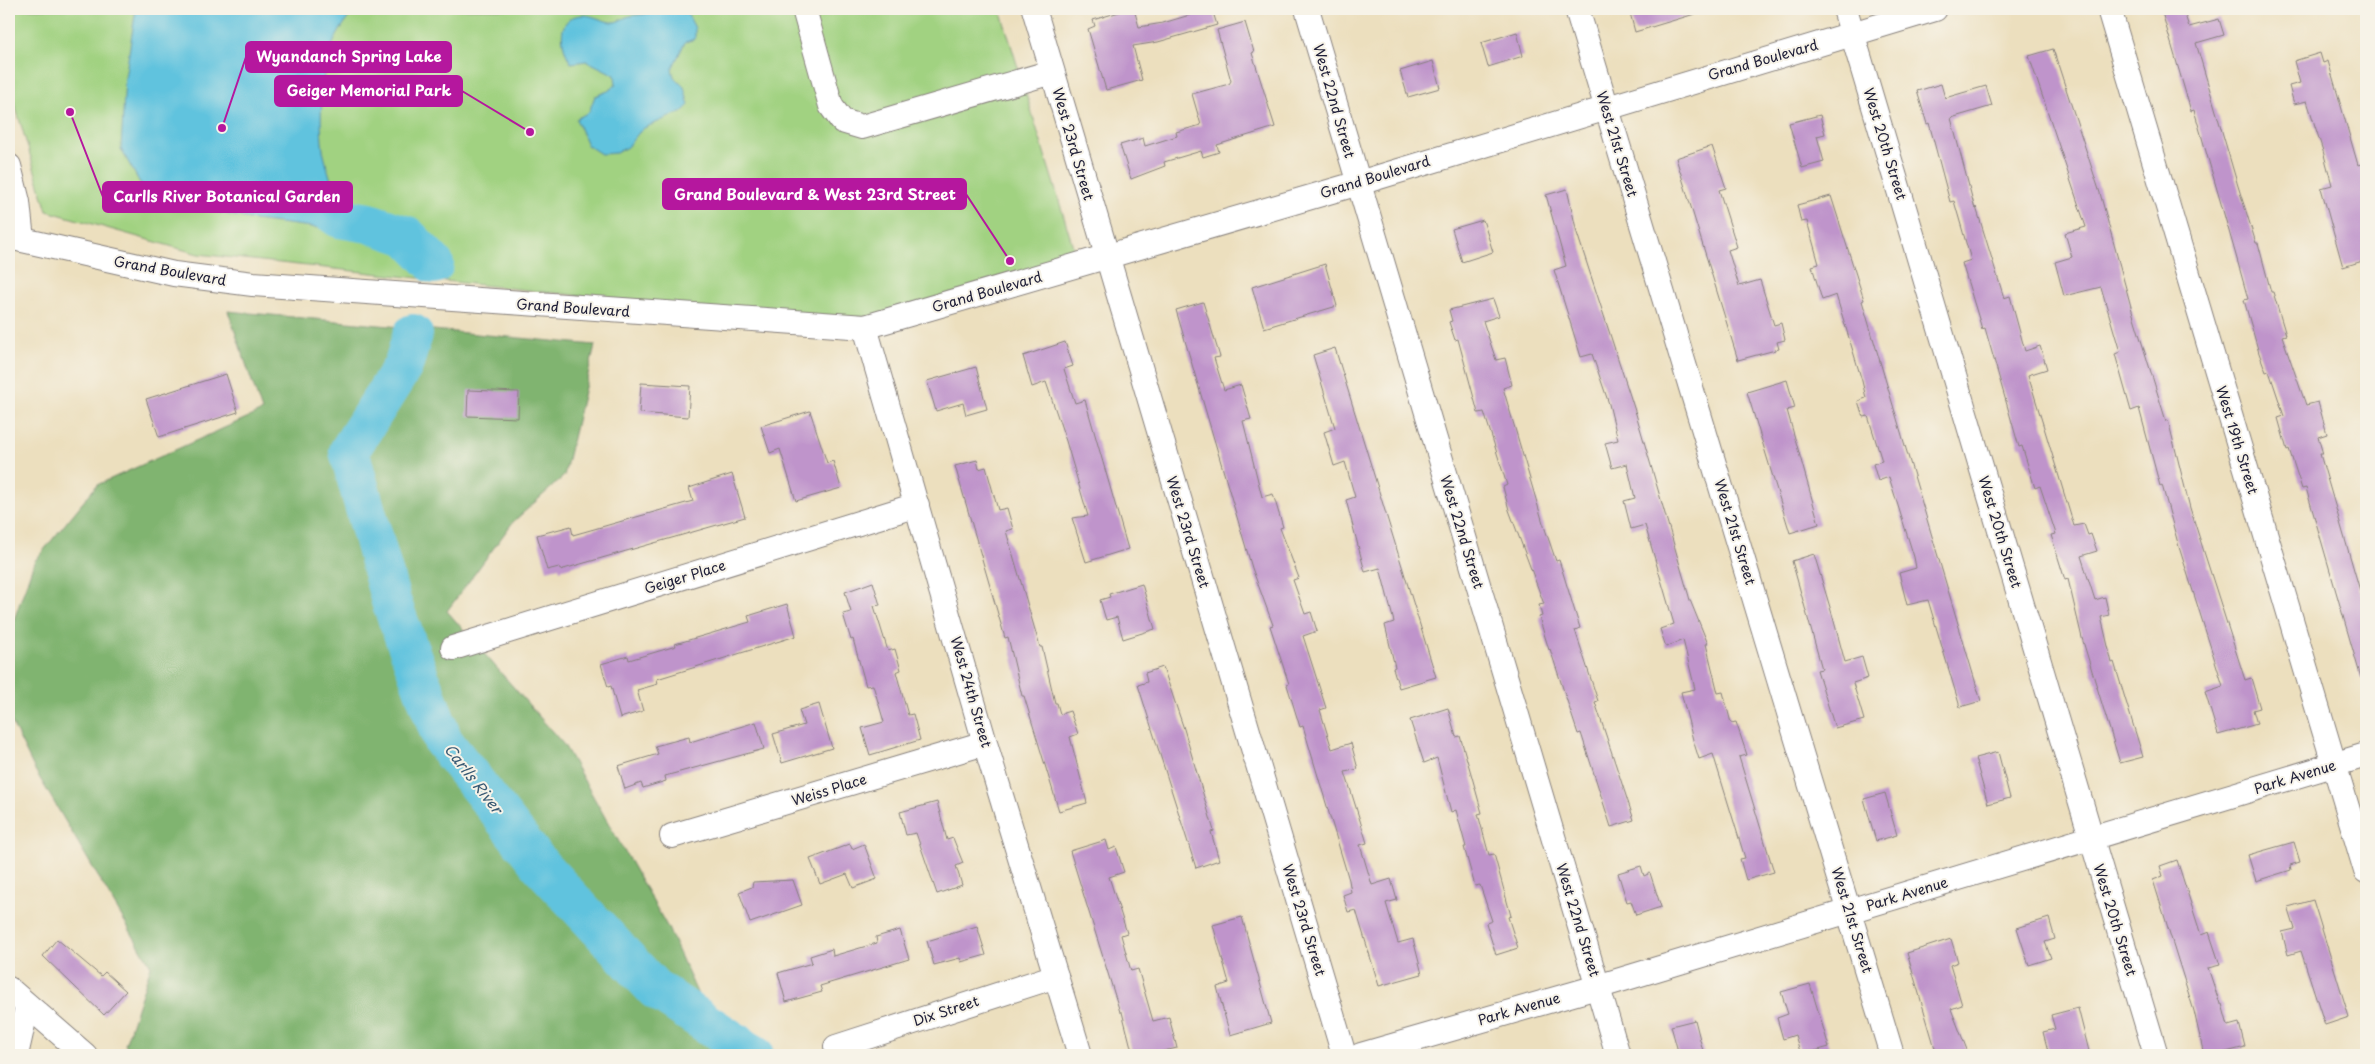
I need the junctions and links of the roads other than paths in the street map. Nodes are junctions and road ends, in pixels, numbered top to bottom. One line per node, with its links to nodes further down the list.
1 (804, 9): 9 (street)
2 (1034, 9): 9 (street, West 23rd Street)
3 (1307, 9): 12 (street, West 22nd Street)
4 (1577, 9): 10 (street, West 21st Street)
5 (1845, 9): 8 (street, West 20th Street)
6 (1935, 9): 8 (street, Grand Boulevard)
7 (2109, 9): 20 (street, West 19th Street)
8 (1853, 34): 10 (street, Grand Boulevard); 22 (street, West 20th Street)
9 (1052, 72): 14 (street, West 23rd Street)
10 (1606, 107): 12 (street, Grand Boulevard); 24 (street, West 21st Street)
11 (9, 166): 13 (street)
12 (1359, 183): 14 (street, Grand Boulevard); 26 (street, West 22nd Street)
13 (15, 239): 15 (street, Grand Boulevard)
14 (1106, 256): 15 (street, Grand Boulevard); 33 (street, West 23rd Street)
15 (865, 327): 16 (street, West 24th Street)
16 (917, 505): 17 (street, Geiger Place); 18 (street, West 24th Street)
17 (453, 648)
18 (985, 743): 21 (street, Weiss Place); 25 (street, West 24th Street)
19 (2366, 756): 20 (street, Park Avenue)
20 (2334, 765): 22 (street, Park Avenue); 23 (street, West 19th Street)
21 (672, 836)
22 (2091, 837): 24 (street, Park Avenue); 37 (street, West 20th Street)
23 (2366, 871)
24 (1850, 911): 26 (street, Park Avenue); 36 (street, West 21st Street)
25 (1056, 976): 29 (street, Dix Street); 32 (street, West 24th Street)
26 (1597, 986): 34 (street, Park Avenue); 35 (street, West 22nd Street)
27 (9, 989): 28 (street)
28 (27, 1007): 30 (street); 31 (street)
29 (836, 1047)
30 (16, 1055)
31 (85, 1055)
32 (1080, 1055)
33 (1344, 1055)
34 (1361, 1055)
35 (1618, 1055)
36 (1892, 1055)
37 (2156, 1055)

